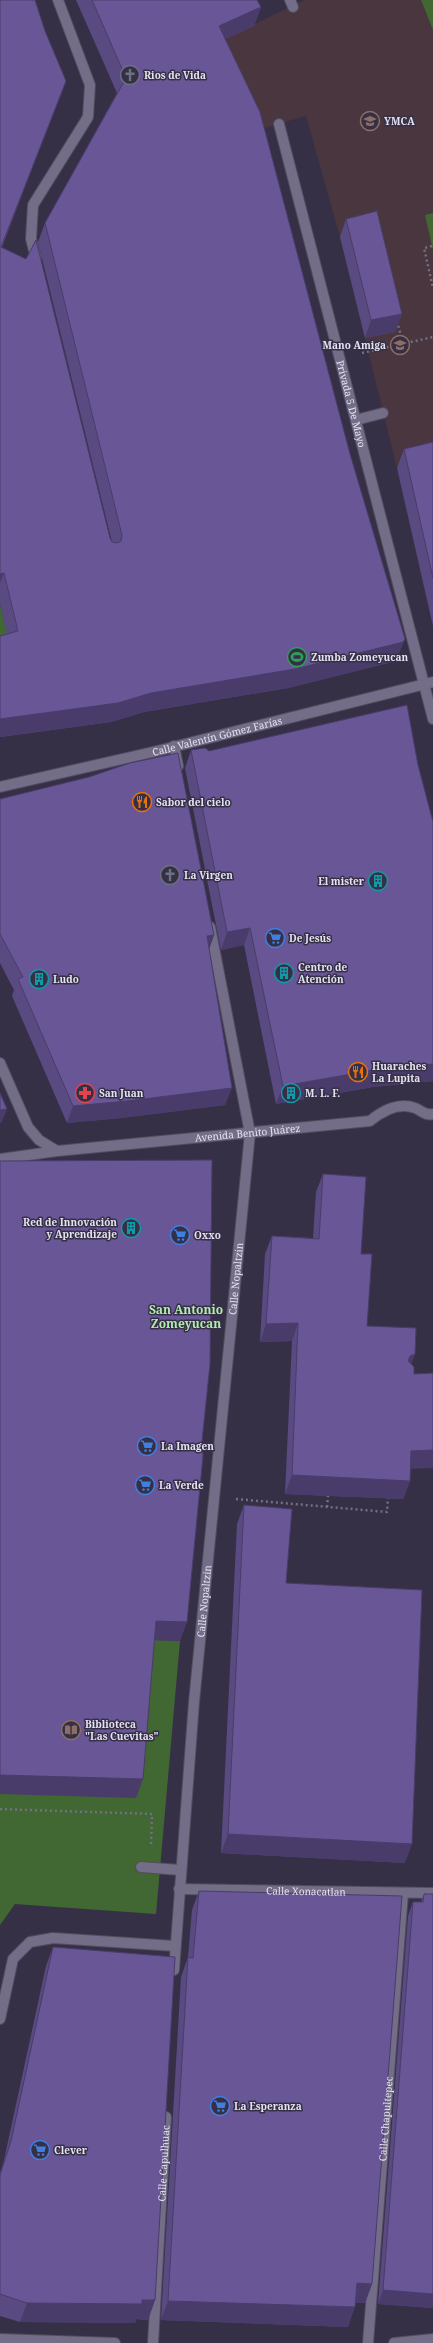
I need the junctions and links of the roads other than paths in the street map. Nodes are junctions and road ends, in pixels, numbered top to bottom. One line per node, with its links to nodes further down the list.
1 (58, 0): 3 (street)
2 (279, 124): 5 (street, Privada 5 De Mayo)
3 (39, 270)
4 (383, 413): 5 (street)
5 (356, 420): 6 (street, Privada 5 De Mayo)
6 (429, 683): 7 (street, Privada 5 De Mayo); 8 (street, Calle Valentín Gómez Farías)
7 (433, 719)
8 (174, 746): 9 (street); 10 (street, Calle Valentín Gómez Farías)
9 (180, 778)
10 (0, 787)
11 (209, 919): 14 (street, Calle Nopaltzin)
12 (0, 1063): 15 (street)
13 (433, 1114): 14 (street, Avenida Benito Juárez)
14 (250, 1134): 15 (street, Avenida Benito Juárez); 18 (street, Calle Nopaltzin)
15 (57, 1151): 16 (street, Avenida Benito Juárez)
16 (0, 1159)
17 (141, 1867): 18 (street)
18 (180, 1870): 19 (street, Calle Nopaltzin)
19 (179, 1889): 21 (street, Calle Xonacatlan); 22 (street)
20 (433, 1893): 21 (street, Calle Xonacatlan)
21 (403, 1894): 30 (street, Calle Chapultepec)
22 (175, 1946): 23 (street); 24 (street)
23 (173, 1977)
24 (0, 2019)
25 (166, 2105): 29 (street, Calle Capulhuac)
26 (0, 2339): 28 (street)
27 (433, 2339): 31 (street)
28 (115, 2343)
29 (153, 2343)
30 (368, 2343)
31 (394, 2343)

